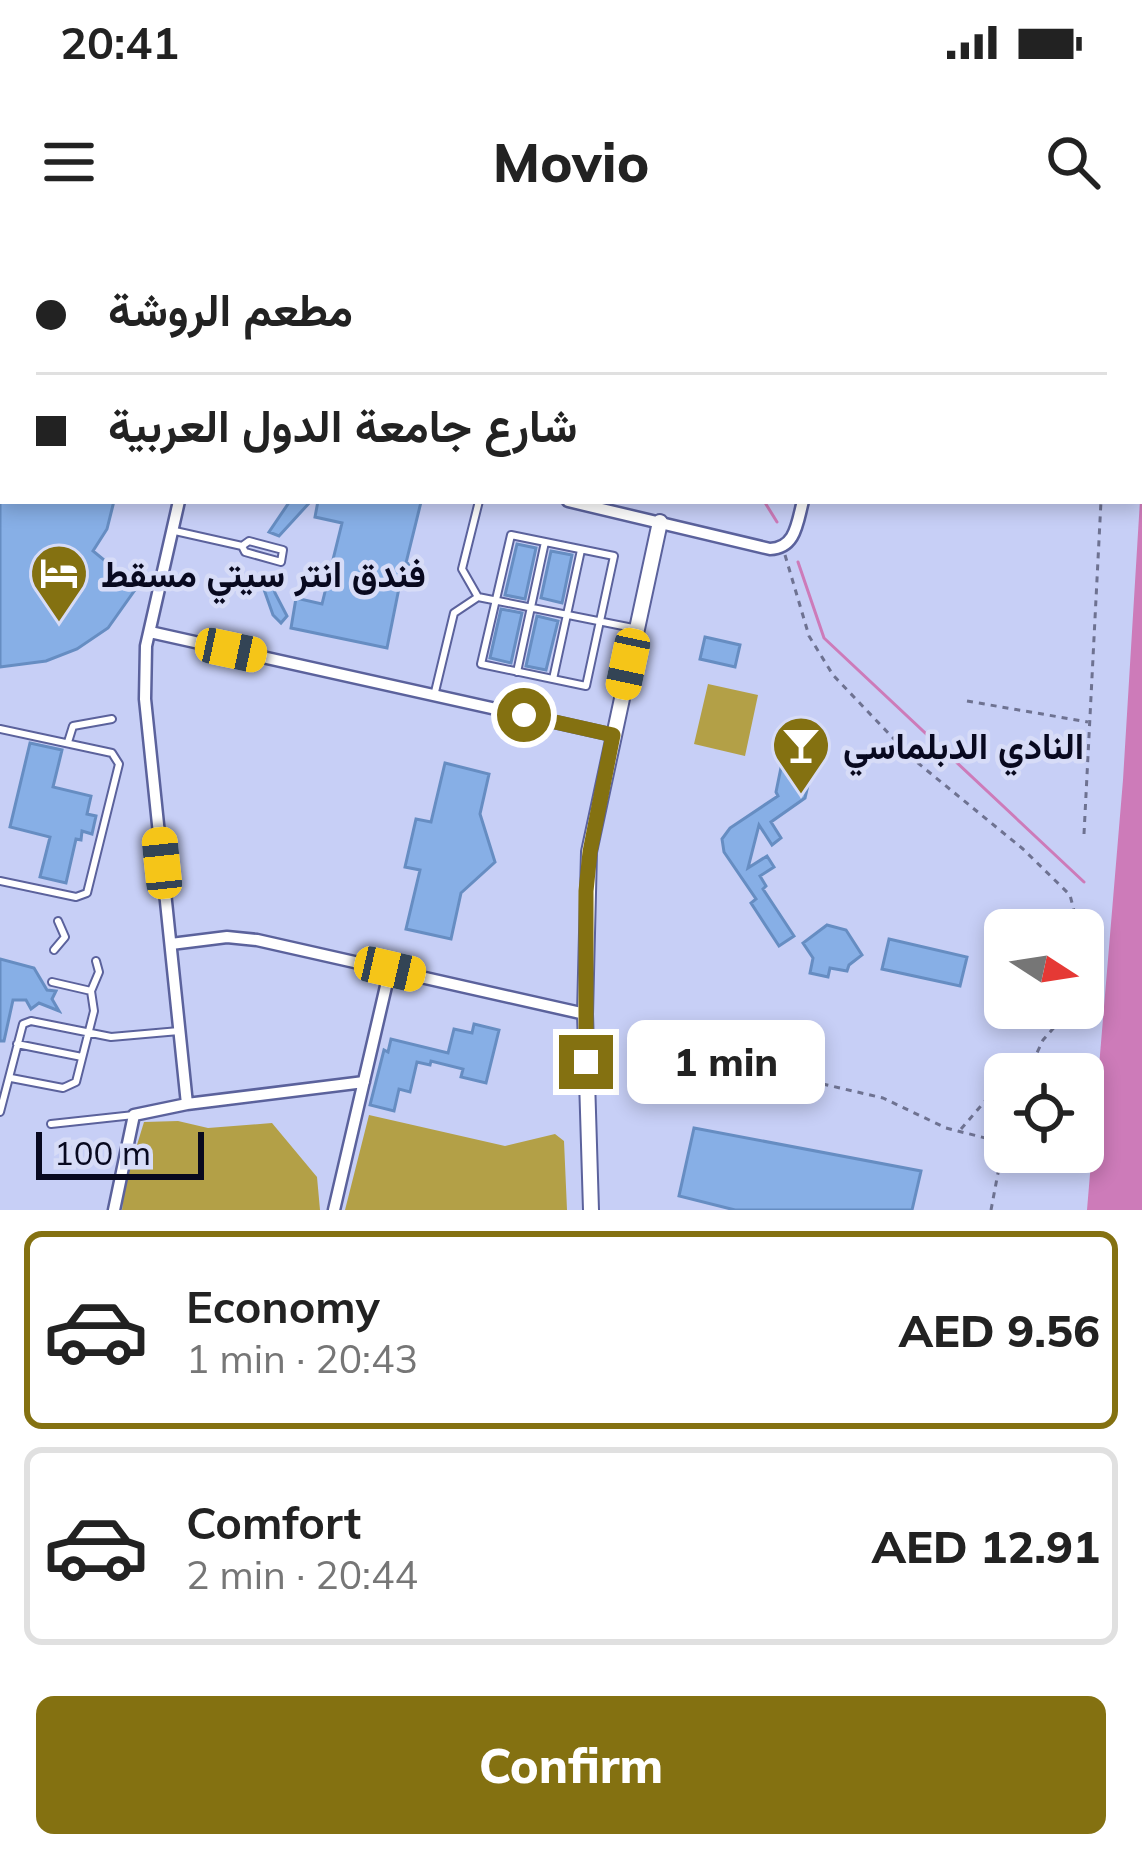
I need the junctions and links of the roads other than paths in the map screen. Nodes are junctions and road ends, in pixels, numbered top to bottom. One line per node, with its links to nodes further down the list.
1 (179, 504): 6 (street)
2 (478, 504): 10 (lane)
3 (581, 504): 5 (street)
4 (802, 504): 5 (street)
5 (660, 522): 15 (street)
6 (175, 531): 8 (lane); 16 (street)
7 (545, 542): 9 (lane); 11 (lane); 12 (lane)
8 (242, 546): 8 (lane)
9 (581, 550): 13 (lane); 14 (lane)
10 (478, 597): 11 (lane); 19 (lane)
11 (496, 600): 12 (lane); 17 (lane)
12 (531, 608): 13 (lane); 17 (lane)
13 (567, 615): 14 (lane); 18 (lane)
14 (600, 622): 15 (lane); 18 (lane)
15 (636, 629): 22 (street)
16 (150, 632): 19 (street); 26 (street)
17 (517, 672): 18 (lane)
18 (553, 680)
19 (434, 695): 22 (street)
20 (112, 719): 23 (lane)
21 (0, 729): 23 (lane)
22 (613, 735): 32 (street)
23 (68, 742): 24 (lane)
24 (0, 881)
25 (58, 920): 27 (lane)
26 (171, 944): 29 (street); 33 (street)
27 (54, 950)
28 (96, 961): 31 (lane)
29 (390, 969): 32 (street); 38 (street)
30 (52, 982): 31 (lane)
31 (91, 991): 34 (lane)
32 (585, 1014): 45 (street)
33 (179, 1030): 34 (lane); 39 (street)
34 (89, 1034): 35 (lane); 36 (lane)
35 (17, 1044): 36 (lane); 37 (lane)
36 (82, 1057): 37 (lane)
37 (10, 1078): 40 (lane)
38 (364, 1082): 39 (street); 44 (street)
39 (187, 1104): 41 (street)
40 (0, 1112)
41 (134, 1115): 42 (lane); 43 (street)
42 (51, 1124)
43 (114, 1210)
44 (334, 1210)
45 (591, 1210)

